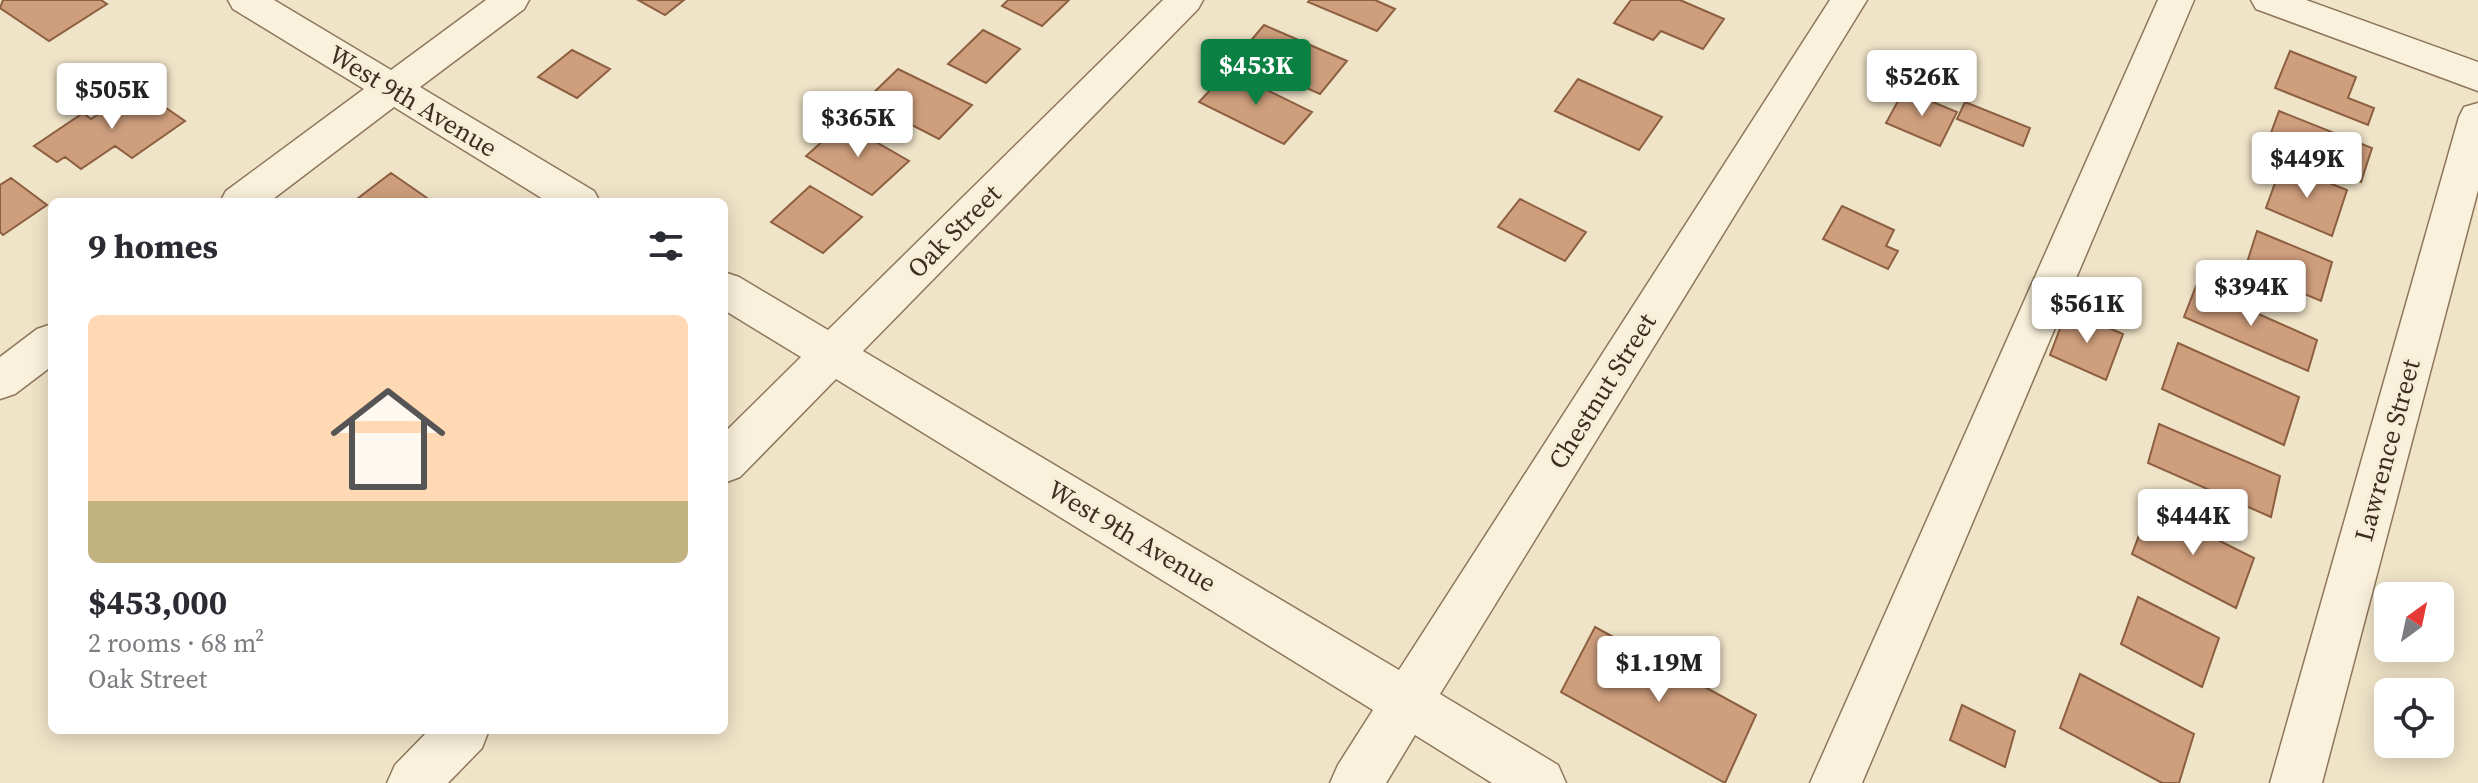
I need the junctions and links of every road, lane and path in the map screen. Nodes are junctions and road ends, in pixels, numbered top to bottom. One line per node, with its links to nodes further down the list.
1 (246, 0): 8 (street, West 9th Avenue)
2 (511, 0): 8 (street)
3 (1185, 0): 14 (street, Oak Street)
4 (1849, 0): 17 (street, Chestnut Street)
5 (2176, 0): 22 (street)
6 (2269, 0): 7 (street)
7 (2478, 77)
8 (392, 89): 10 (street); 11 (street, West 9th Avenue)
9 (2478, 117): 23 (street, Lawrence Street)
10 (245, 198)
11 (573, 198)
12 (728, 291): 14 (street, West 9th Avenue)
13 (48, 345): 15 (street)
14 (831, 353): 16 (street, Oak Street); 17 (street, West 9th Avenue)
15 (0, 381)
16 (728, 459)
17 (1406, 703): 20 (street, Chestnut Street); 21 (street, West 9th Avenue)
18 (460, 734): 19 (street)
19 (413, 783)
20 (1356, 783)
21 (1540, 783)
22 (1836, 783)
23 (2296, 783)

